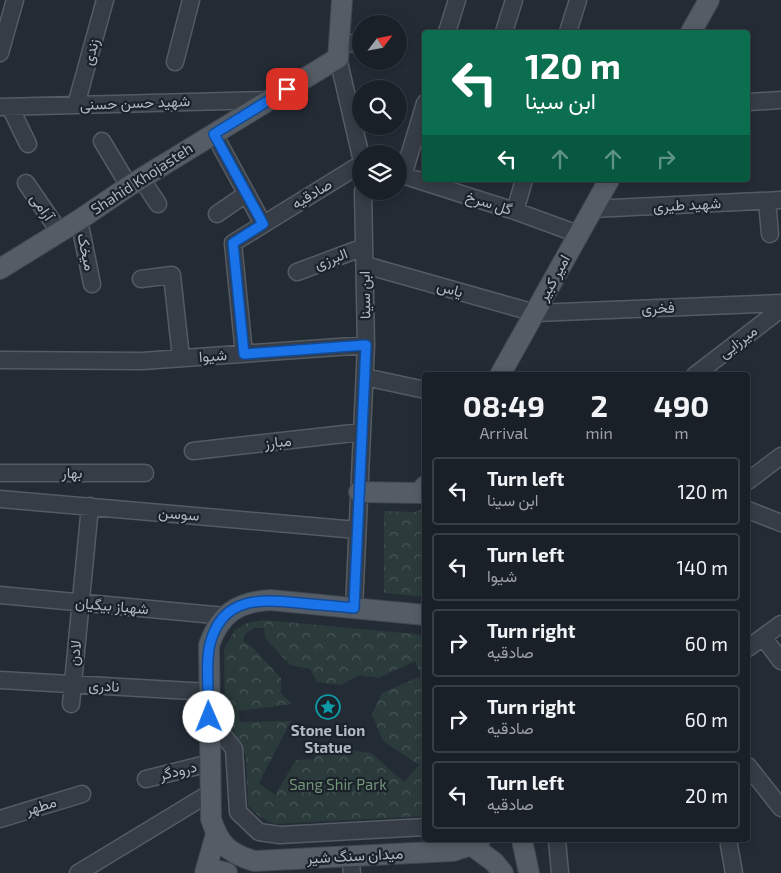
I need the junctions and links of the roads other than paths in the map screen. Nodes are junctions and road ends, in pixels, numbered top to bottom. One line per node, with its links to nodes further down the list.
1 (15, 0): 15 (street)
2 (105, 0): 20 (street, زندی)
3 (191, 0): 16 (street)
4 (342, 0): 14 (main road)
5 (457, 0): 9 (street)
6 (514, 0): 10 (street)
7 (578, 0): 11 (street)
8 (709, 0): 12 (main road)
9 (448, 30)
10 (505, 30)
11 (569, 30)
12 (692, 30)
13 (352, 47): 14 (street)
14 (339, 50): 17 (main road, Shahid Khojasteh); 26 (street)
15 (0, 54)
16 (175, 62)
17 (270, 100): 20 (street, شهید حسن حسنی); 23 (main road, Shahid Khojasteh)
18 (781, 100): 19 (street)
19 (750, 102)
20 (76, 105): 21 (street, شهید حسن حسنی)
21 (5, 107): 25 (street)
22 (422, 112): 27 (street)
23 (214, 134): 31 (main road, Shahid Khojasteh); 37 (street)
24 (102, 141): 31 (street)
25 (28, 144)
26 (359, 145)
27 (407, 157)
28 (352, 170): 45 (street, صادقیه)
29 (407, 176): 30 (street, گل سرخ)
30 (422, 179)
31 (135, 182): 40 (street); 44 (main road, Shahid Khojasteh)
32 (437, 182): 36 (street, گل سرخ)
33 (523, 182): 42 (street)
34 (607, 182): 41 (main road, امیر کبیر)
35 (26, 183): 46 (street, آرامی)
36 (458, 186): 42 (street, گل سرخ)
37 (246, 194): 43 (street); 45 (street)
38 (363, 200): 49 (street, ابن سینا)
39 (774, 200): 41 (street, شهید طیری); 48 (street)
40 (158, 204)
41 (592, 209): 47 (main road, امیر کبیر)
42 (515, 211): 47 (street, گل سرخ)
43 (216, 214)
44 (79, 220): 46 (main road, Shahid Khojasteh); 54 (street, میخک)
45 (263, 224): 59 (street, صادقیه)
46 (59, 231): 51 (main road, Shahid Khojasteh)
47 (578, 234): 57 (main road, امیر کبیر)
48 (770, 234)
49 (364, 246): 50 (street, ابن سینا); 52 (street, البرزی)
50 (365, 265): 57 (street, یاس); 58 (street, ابن سینا)
51 (0, 269)
52 (297, 272)
53 (141, 279): 60 (street, شیوا)
54 (92, 284)
55 (781, 303): 57 (street, فخری)
56 (781, 309): 63 (street, میرزایی)
57 (534, 313): 62 (main road, امیر کبیر)
58 (366, 345): 59 (street, شیوا); 64 (street, ابن سینا)
59 (244, 354): 60 (street, شیوا)
60 (180, 358): 61 (street, شیوا)
61 (0, 360)
62 (502, 372)
63 (699, 372)
64 (364, 377): 65 (street); 66 (street, ابن سینا)
65 (422, 389)
66 (362, 432): 67 (street, مبارز); 73 (street, ابن سینا)
67 (193, 451)
68 (781, 456): 71 (street)
69 (0, 473): 70 (street, بهار)
70 (145, 473)
71 (750, 479)
72 (422, 490): 73 (main road)
73 (359, 492): 78 (street, ابن سینا)
74 (0, 499): 75 (street, سوسن)
75 (90, 506): 78 (street, سوسن); 80 (street, لادن)
76 (750, 511): 77 (street)
77 (781, 523)
78 (357, 530): 81 (street, ابن سینا)
79 (0, 595): 80 (street, شهباز بیگیان)
80 (80, 603): 83 (street, شهباز بیگیان); 88 (street, لادن)
81 (354, 608): 82 (main road, میدان سنگ شیر); 83 (main road, میدان سنگ شیر)
82 (422, 615)
83 (225, 616): 89 (main road, میدان سنگ شیر)
84 (781, 624): 85 (street)
85 (754, 640): 86 (street)
86 (781, 660)
87 (0, 680): 88 (street, نادری)
88 (72, 684): 89 (street, نادری); 90 (street, لادن)
89 (209, 692): 91 (main road, میدان سنگ شیر)
90 (71, 704)
91 (209, 717): 92 (main road, میدان سنگ شیر); 99 (street)
92 (210, 763): 94 (street, درودگر); 95 (main road, میدان سنگ شیر)
93 (750, 768): 97 (street)
94 (146, 779)
95 (210, 793): 100 (main road, میدان سنگ شیر); 107 (street)
96 (82, 794): 98 (street, مطهر)
97 (781, 807)
98 (0, 819)
99 (422, 827)
100 (216, 834): 106 (main road, میدان سنگ شیر); 109 (main road)
101 (522, 842): 111 (main road)
102 (557, 842): 112 (street)
103 (476, 843): 105 (main road, میدان سنگ شیر); 108 (main road)
104 (729, 845): 113 (street)
105 (351, 865): 106 (main road, میدان سنگ شیر)
106 (250, 867)
107 (90, 870)
108 (504, 872)
109 (206, 873): 110 (main road)
110 (227, 873)
111 (529, 873)
112 (560, 873)
113 (734, 873)

